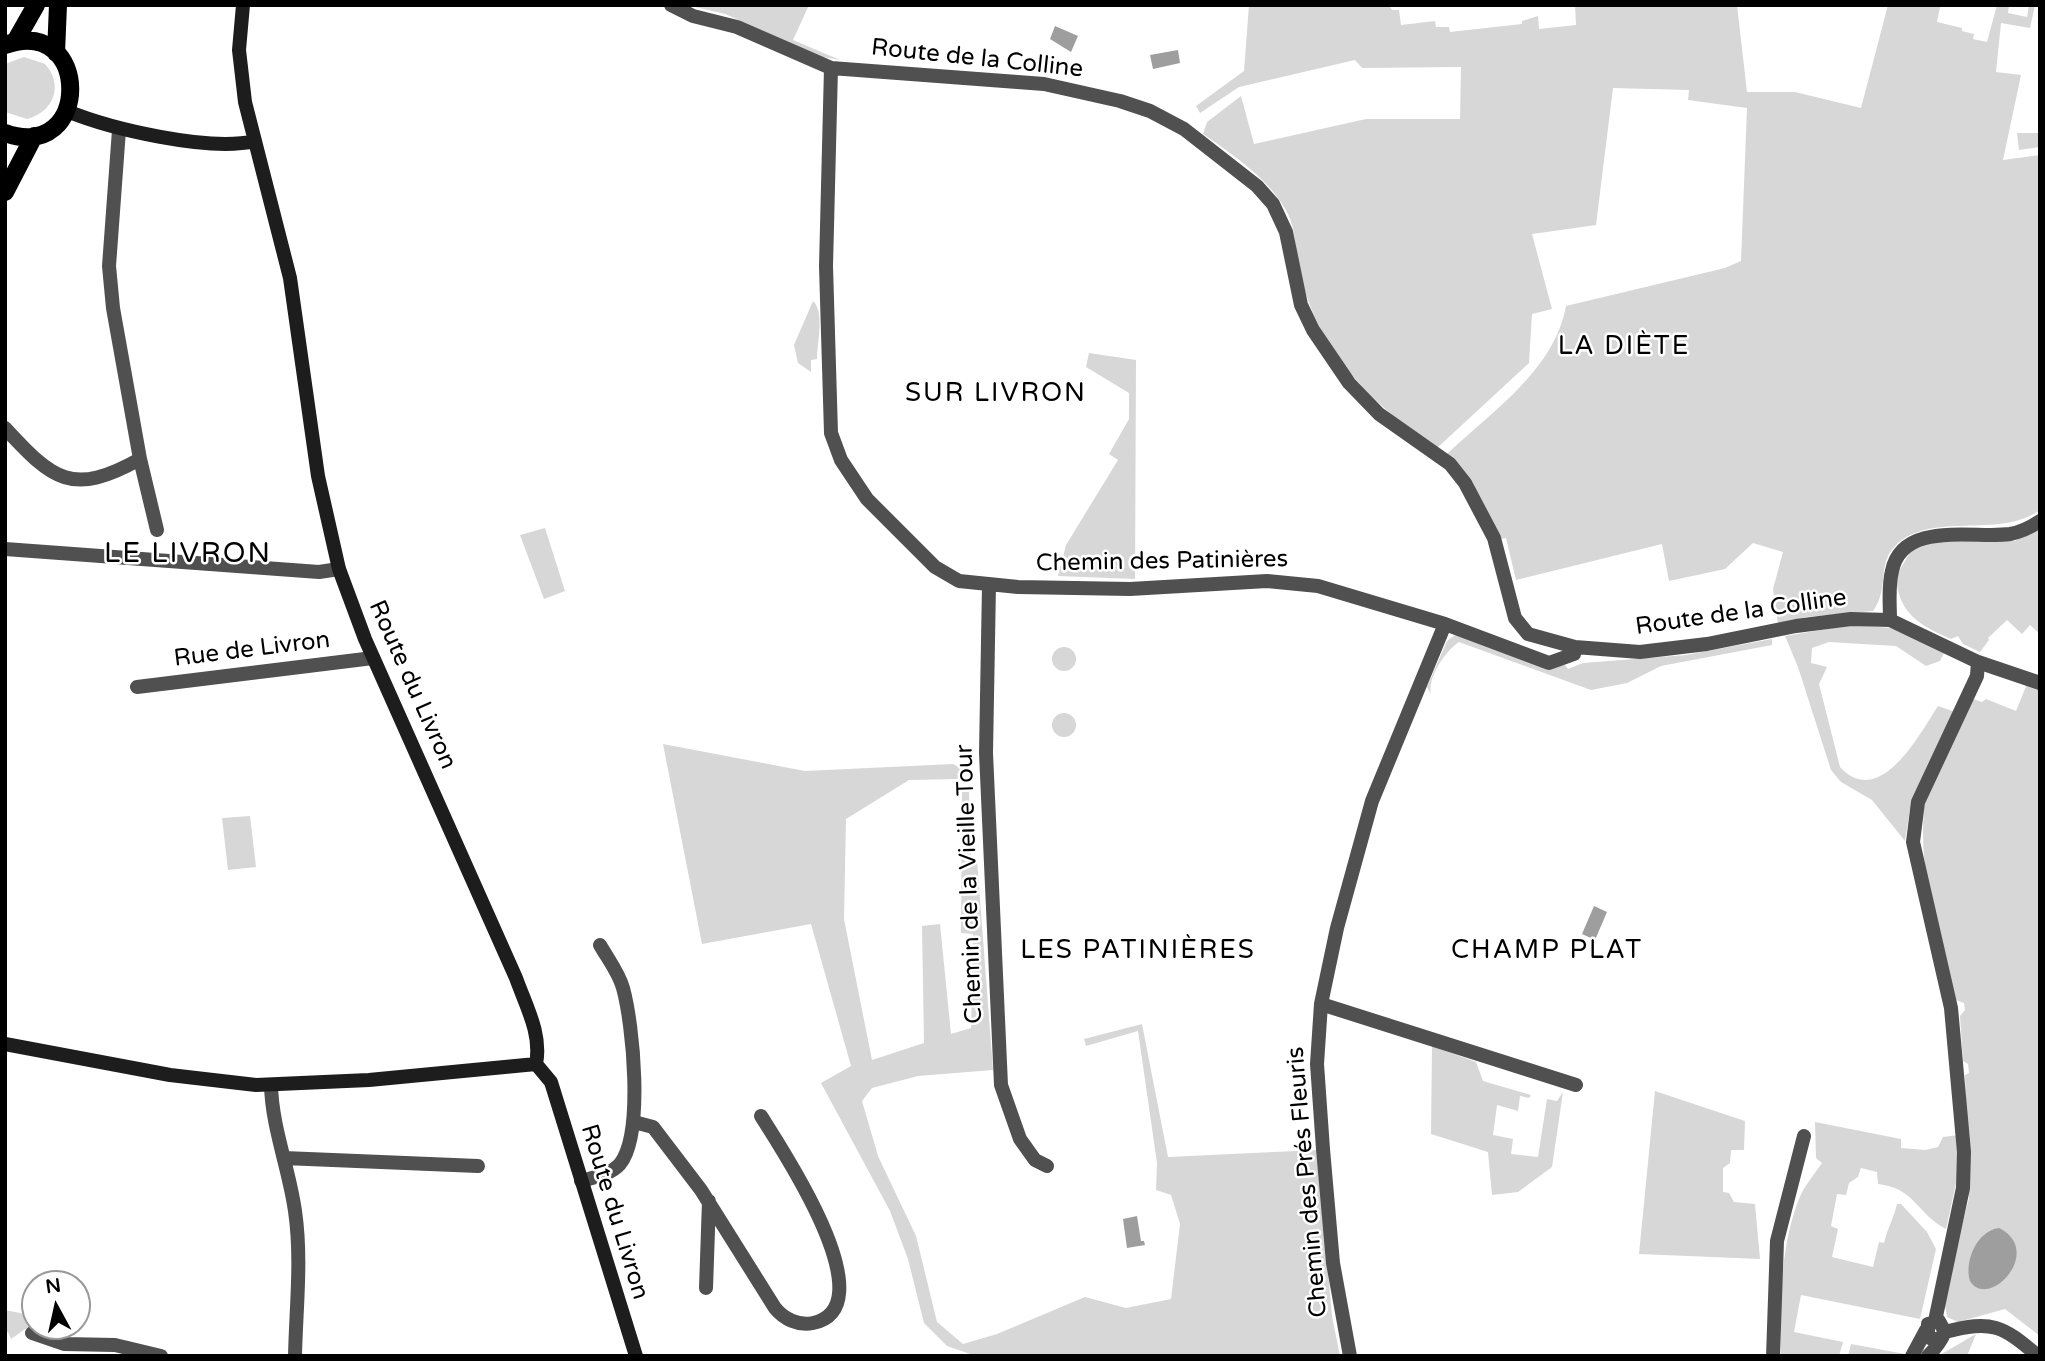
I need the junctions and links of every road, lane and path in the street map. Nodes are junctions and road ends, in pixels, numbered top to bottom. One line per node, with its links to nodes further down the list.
1 (36, 5): 5 (main road)
2 (58, 5): 6 (main road)
3 (243, 5): 12 (street, Route du Livron)
4 (671, 5): 7 (street, Route de la Colline)
5 (10, 43): 6 (main road)
6 (56, 53): 8 (main road)
7 (831, 68): 20 (street, Chemin des Patinières); 23 (street, Route de la Colline)
8 (67, 111): 9 (street); 11 (main road)
9 (119, 130): 12 (street); 15 (street)
10 (5, 133): 11 (main road)
11 (34, 136): 13 (main road)
12 (255, 141): 19 (street, Route du Livron)
13 (5, 192)
14 (5, 428): 15 (street)
15 (140, 459): 17 (street)
16 (2040, 521): 21 (street)
17 (157, 530)
18 (5, 548): 19 (street)
19 (339, 569): 24 (street, Route du Livron)
20 (989, 584): 22 (street, Chemin des Patinières); 39 (street, Chemin de la Vieille Tour)
21 (1890, 620): 23 (street, Route de la Colline); 25 (street, Route de la Colline)
22 (1445, 624): 23 (street, Chemin des Patinières); 29 (street, Chemin des Prés Fleuris)
23 (1575, 647)
24 (373, 658): 27 (street, Rue de Livron); 31 (street, Route du Livron)
25 (1978, 662): 26 (street, Route de la Colline); 43 (street)
26 (2040, 683)
27 (137, 687)
28 (600, 946): 35 (street)
29 (1321, 1004): 33 (street); 48 (street, Chemin des Prés Fleuris)
30 (5, 1044): 32 (street)
31 (536, 1064): 32 (street); 40 (street, Route du Livron)
32 (271, 1085): 37 (street)
33 (1576, 1085)
34 (761, 1116): 41 (street)
35 (634, 1122): 40 (street); 41 (street)
36 (1804, 1136): 49 (street)
37 (284, 1158): 38 (street); 46 (street)
38 (478, 1166)
39 (1047, 1166)
40 (581, 1181): 47 (street, Route du Livron)
41 (709, 1201): 42 (street)
42 (706, 1288)
43 (1937, 1330): 50 (street); 51 (street); 52 (street)
44 (52, 1340): 45 (street)
45 (160, 1356)
46 (295, 1356)
47 (636, 1356)
48 (1350, 1356)
49 (1773, 1356)
50 (1912, 1356)
51 (1928, 1356)
52 (2038, 1356)

